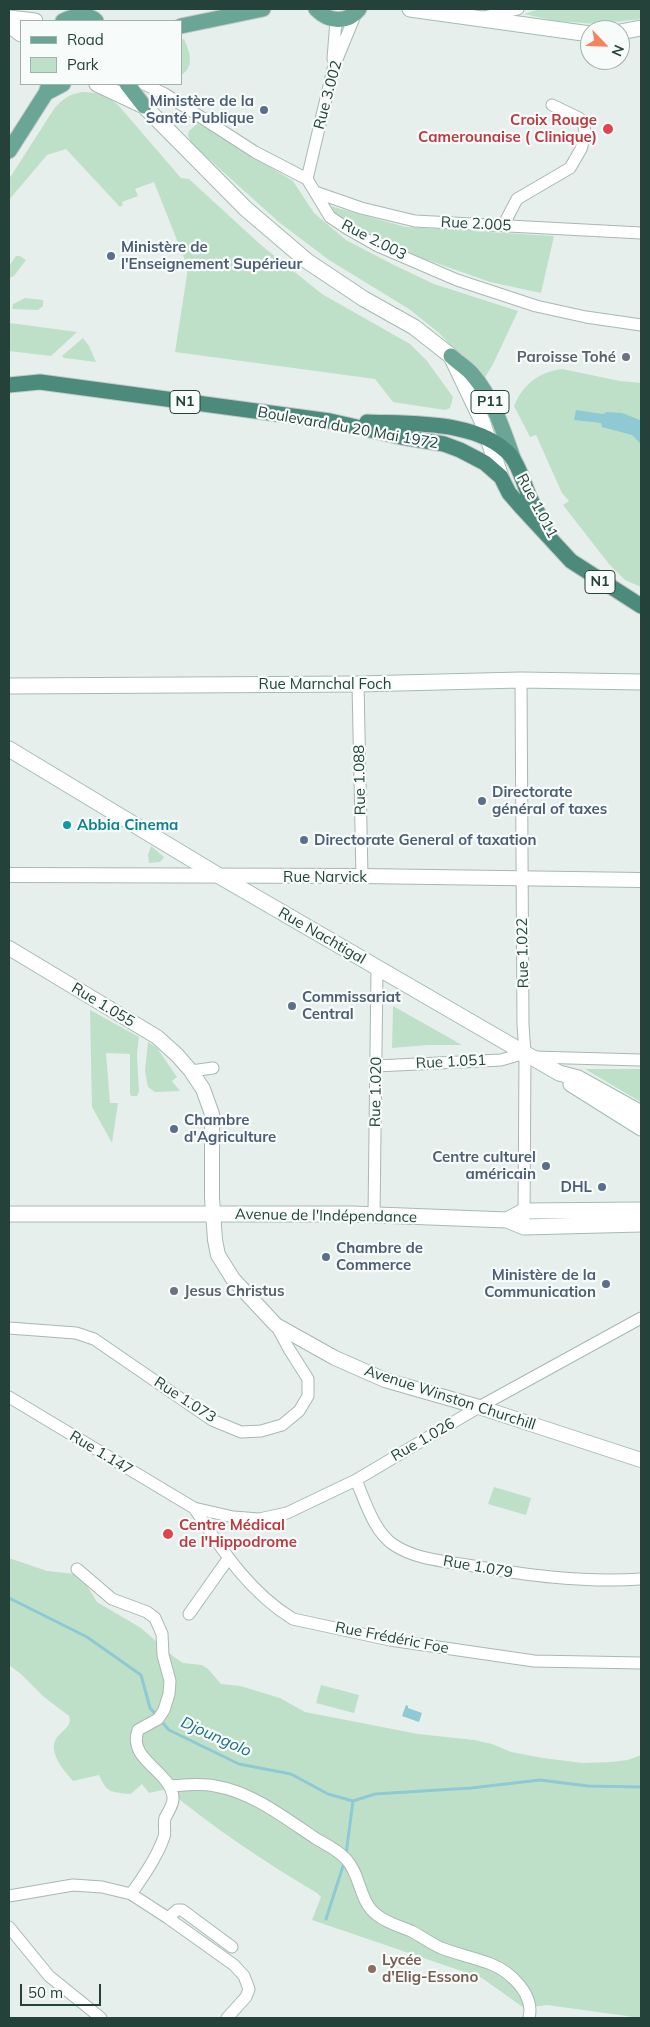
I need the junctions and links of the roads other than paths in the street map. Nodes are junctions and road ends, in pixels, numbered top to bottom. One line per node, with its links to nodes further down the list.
1 (263, 9): 13 (main road)
2 (316, 9): 11 (main road)
3 (410, 9): 9 (main road)
4 (518, 9): 9 (street)
5 (358, 11): 11 (main road); 16 (street, Rue 3.002)
6 (68, 16): 7 (main road)
7 (95, 16)
8 (9, 18): 10 (main road)
9 (482, 18): 15 (main road)
10 (26, 20)
11 (336, 20): 16 (street)
12 (9, 25): 14 (main road)
13 (182, 26)
14 (20, 33)
15 (580, 33)
16 (333, 69): 25 (street, Rue 3.002)
17 (60, 85): 21 (main road)
18 (99, 85): 23 (main road)
19 (128, 85): 23 (main road)
20 (146, 85): 25 (street, Rue 2.003)
21 (47, 89): 24 (main road)
22 (552, 105): 27 (street)
23 (144, 106): 30 (main road)
24 (9, 151)
25 (307, 179): 26 (street, Rue 2.003)
26 (316, 192): 27 (street, Rue 2.005); 29 (street, Rue 2.003)
27 (503, 226): 28 (street, Rue 2.005)
28 (641, 233)
29 (641, 325)
30 (451, 356): 35 (main road); 36 (main road, P11)
31 (9, 374): 32 (highway)
32 (40, 382): 33 (highway, Boulevard du 20 Mai 1972 / N1); 34 (highway, Boulevard du 20 Mai 1972 / N1)
33 (9, 385)
34 (330, 421): 35 (highway, N1); 37 (highway, Boulevard du 20 Mai 1972 / N1)
35 (487, 438): 36 (highway, N1); 37 (main road)
36 (513, 458): 38 (highway, Rue 1.011 / N1)
37 (501, 477): 38 (highway, Rue 1.011 / N1)
38 (562, 553): 39 (highway, Rue 1.011 / N1)
39 (641, 606)
40 (641, 676): 43 (main road)
41 (521, 680): 43 (main road, Rue Marnchal Foch); 44 (main road, Rue Marnchal Foch); 50 (street, Rue 1.022)
42 (641, 682): 43 (main road, Rue Marnchal Foch)
43 (620, 683)
44 (358, 684): 45 (main road, Rue Marnchal Foch); 48 (street, Rue 1.088)
45 (9, 686)
46 (9, 749): 49 (main road, Rue Nachtigal)
47 (9, 875): 49 (street, Rue Narvick)
48 (362, 876): 49 (street, Rue Narvick); 50 (street, Rue Narvick)
49 (221, 877): 53 (main road, Rue Nachtigal)
50 (522, 879): 51 (street, Rue Narvick); 54 (street, Rue 1.022)
51 (641, 880)
52 (9, 948): 58 (street, Rue 1.055)
53 (378, 968): 54 (main road, Rue Nachtigal); 56 (street, Rue 1.020)
54 (529, 1055): 55 (street, Rue 1.051); 56 (street, Rue 1.051); 59 (main road, Rue Nachtigal); 63 (street, Rue 1.022)
55 (641, 1060)
56 (376, 1066): 66 (street, Rue 1.020)
57 (213, 1068): 58 (street)
58 (191, 1071): 65 (street, Rue 1.055)
59 (559, 1073): 60 (main road, Rue Nachtigal); 61 (main road)
60 (641, 1113)
61 (641, 1128)
62 (641, 1210): 63 (main road)
63 (524, 1211): 67 (main road); 69 (street, Rue 1.022)
64 (9, 1214): 65 (main road, Avenue de l'Indépendance)
65 (214, 1214): 66 (main road, Avenue de l'Indépendance); 71 (street, Avenue Winston Churchill)
66 (374, 1215): 67 (main road, Avenue de l'Indépendance)
67 (507, 1220): 69 (main road, Avenue de l'Indépendance)
68 (641, 1224): 69 (main road, Avenue de l'Indépendance)
69 (524, 1227)
70 (641, 1318): 74 (street, Rue 1.026)
71 (276, 1325): 72 (street, Rue 1.073); 74 (street, Avenue Winston Churchill)
72 (9, 1328)
73 (9, 1397): 77 (street, Rue 1.147)
74 (479, 1407): 75 (street, Avenue Winston Churchill); 76 (street, Rue 1.026)
75 (641, 1460)
76 (356, 1480): 77 (street, Rue 1.026); 80 (street, Rue 1.079)
77 (194, 1508): 78 (street, Rue Frédéric Foe)
78 (228, 1559): 81 (street); 82 (street, Rue Frédéric Foe)
79 (77, 1569): 83 (street)
80 (641, 1579)
81 (189, 1614)
82 (641, 1663)
83 (170, 1786): 84 (street); 91 (street)
84 (131, 1894): 85 (street); 86 (street)
85 (9, 1896)
86 (168, 1918): 88 (street); 90 (street)
87 (9, 1927): 89 (street)
88 (232, 1947)
89 (101, 2018)
90 (228, 2018)
91 (529, 2018)

